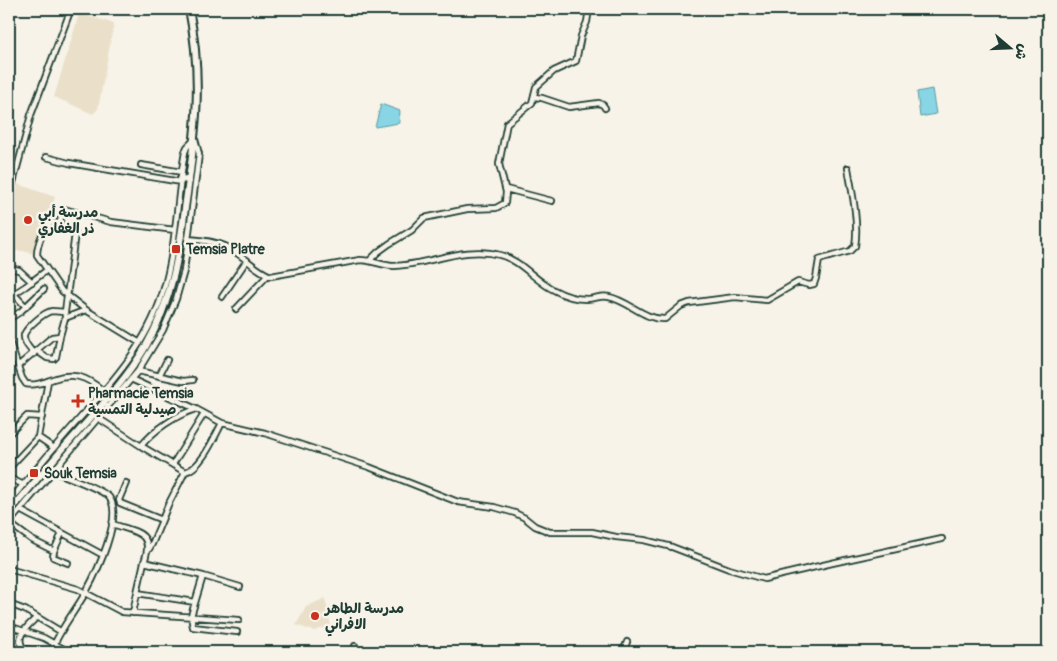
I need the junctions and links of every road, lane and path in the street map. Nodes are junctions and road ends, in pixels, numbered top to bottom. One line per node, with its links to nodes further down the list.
1 (71, 9): 13 (street)
2 (189, 9): 6 (main road)
3 (589, 9): 4 (street)
4 (535, 97): 5 (street); 12 (street)
5 (605, 108)
6 (195, 139): 10 (street); 11 (main road); 19 (street)
7 (46, 157): 10 (street)
8 (141, 165): 10 (street)
9 (848, 168): 21 (street)
10 (182, 178): 11 (main road); 16 (street)
11 (189, 180): 18 (main road)
12 (506, 189): 14 (street); 21 (street)
13 (9, 198)
14 (552, 201)
15 (59, 224): 16 (street); 23 (street); 28 (street)
16 (175, 230): 17 (street)
17 (174, 238): 18 (street); 40 (street)
18 (181, 238): 19 (street); 34 (main road)
19 (189, 239): 20 (street); 37 (street)
20 (247, 260): 24 (street); 29 (street)
21 (370, 260): 24 (street)
22 (9, 268): 25 (street)
23 (47, 270): 25 (street); 28 (street)
24 (268, 275): 31 (street)
25 (32, 282): 27 (street)
26 (44, 289): 30 (street)
27 (11, 296): 30 (street)
28 (67, 297): 32 (street); 33 (street)
29 (222, 297)
30 (26, 307): 36 (street)
31 (236, 309)
32 (86, 310): 35 (street); 40 (street)
33 (64, 312): 35 (street); 41 (street)
34 (161, 316): 37 (main road); 40 (main road)
35 (64, 318): 38 (street)
36 (9, 319)
37 (168, 319): 40 (street)
38 (60, 336): 41 (street); 41 (street)
39 (9, 340): 43 (street)
40 (148, 340): 44 (street); 49 (street); 50 (main road)
41 (35, 352): 43 (street)
42 (167, 360): 45 (street)
43 (18, 366): 48 (street)
44 (138, 371): 45 (street); 46 (street)
45 (159, 376): 47 (street)
46 (131, 379): 50 (street); 51 (street)
47 (193, 380)
48 (48, 381): 49 (street); 54 (street)
49 (103, 391): 50 (street); 59 (street)
50 (111, 398): 53 (main road)
51 (196, 409): 52 (street); 58 (street)
52 (204, 414): 55 (street); 62 (street)
53 (96, 416): 58 (street); 61 (main road)
54 (42, 417): 56 (street); 57 (street)
55 (222, 423): 65 (street); 75 (street)
56 (9, 434)
57 (38, 437): 59 (street); 60 (street)
58 (141, 446): 62 (street)
59 (54, 448): 68 (street)
60 (11, 462): 63 (street)
61 (56, 462): 64 (street); 68 (main road)
62 (172, 464): 65 (street)
63 (9, 468)
64 (53, 471): 69 (street); 73 (street)
65 (185, 472): 71 (street)
66 (9, 478): 68 (street)
67 (126, 483): 71 (street)
68 (27, 486): 69 (main road)
69 (14, 506): 70 (main road); 72 (street); 74 (street)
70 (9, 512)
71 (162, 520): 76 (street)
72 (9, 523): 77 (street)
73 (112, 524): 76 (street); 78 (street)
74 (62, 533): 77 (street); 78 (street)
75 (942, 539)
76 (149, 549): 79 (street)
77 (54, 551): 80 (street)
78 (102, 555): 84 (street)
79 (144, 562): 82 (street); 85 (street)
80 (68, 563)
81 (9, 569): 84 (street)
82 (203, 576): 83 (street); 86 (street)
83 (240, 587)
84 (86, 592): 88 (street); 94 (street)
85 (137, 593): 86 (street); 88 (street)
86 (195, 602): 89 (street)
87 (9, 604): 90 (street)
88 (133, 613): 89 (street)
89 (191, 616): 91 (street); 95 (street)
90 (37, 617): 93 (street); 94 (street)
91 (239, 620)
92 (9, 626): 93 (street)
93 (24, 631): 96 (street); 99 (street)
94 (60, 631): 96 (street)
95 (237, 632)
96 (54, 642): 100 (street); 101 (street)
97 (626, 642): 103 (street)
98 (355, 646): 102 (street)
99 (46, 652)
100 (51, 652)
101 (69, 652)
102 (354, 652)
103 (623, 652)

